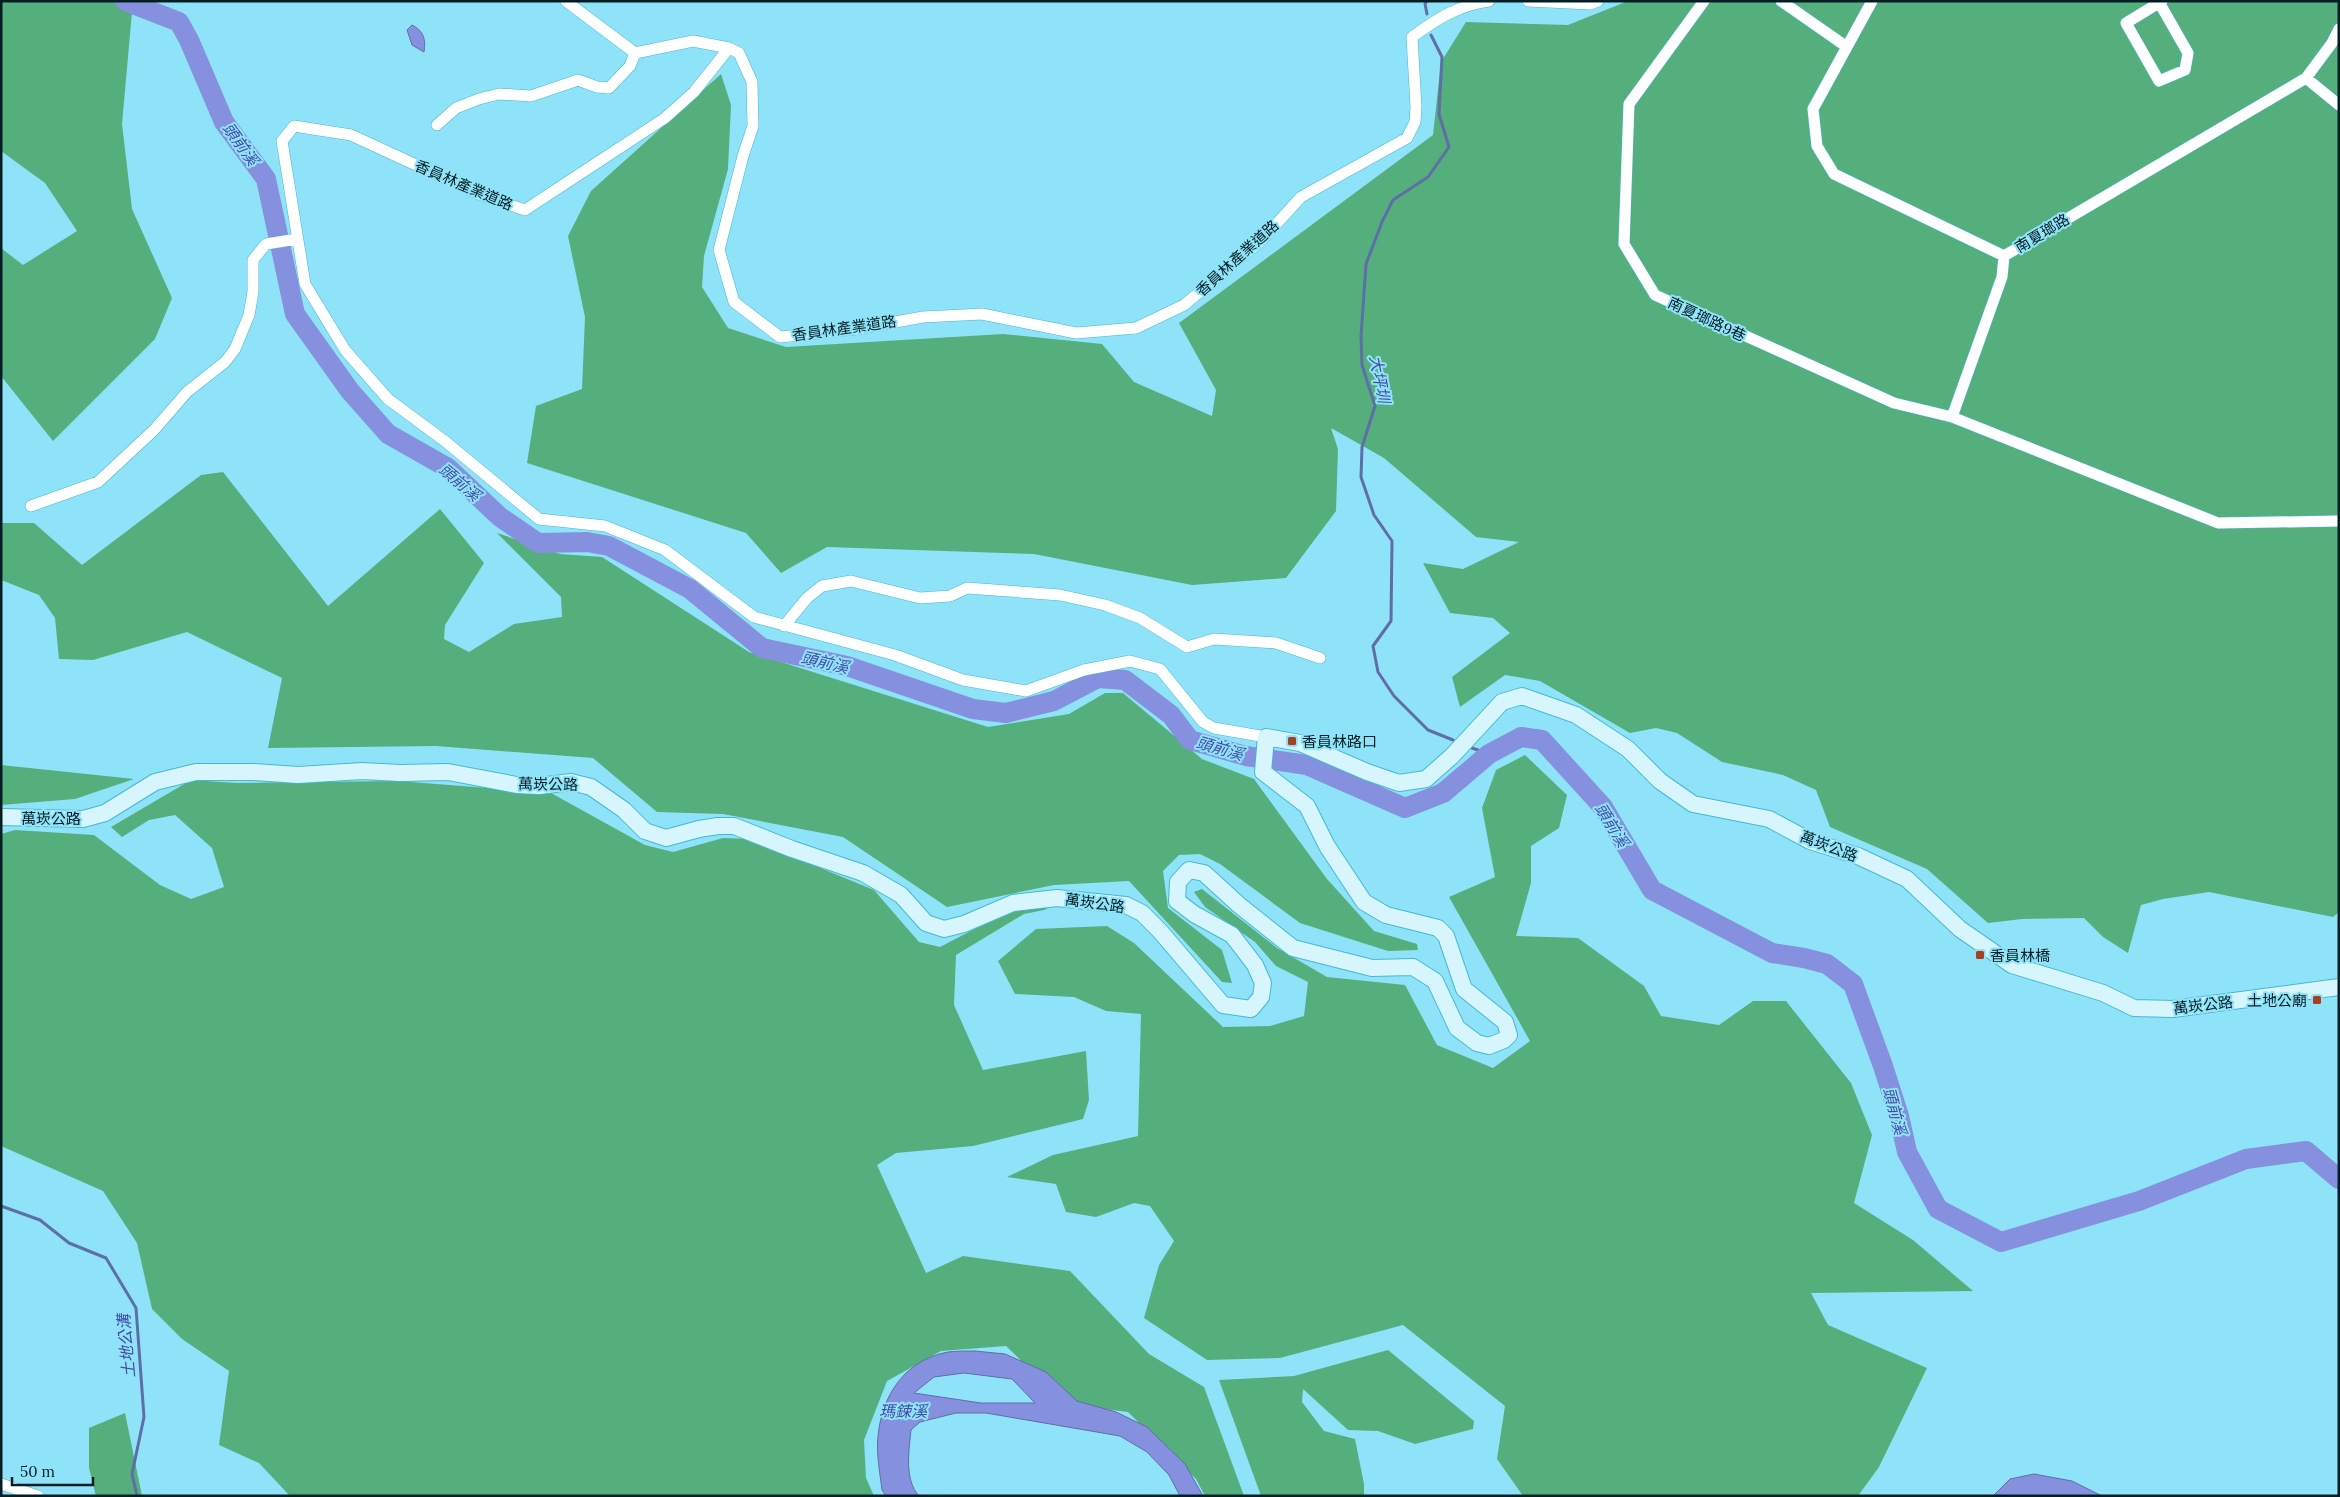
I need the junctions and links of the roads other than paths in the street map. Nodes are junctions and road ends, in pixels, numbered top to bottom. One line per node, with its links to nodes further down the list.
1 (566, 1): 12 (street)
2 (1489, 1): 11 (street, 香員林產業道路)
3 (1528, 1): 4 (street)
4 (1598, 1)
5 (1704, 1): 18 (street, 南夏瑯路9巷)
6 (1780, 1): 10 (street)
7 (1872, 1): 10 (street, 南夏瑯路)
8 (2161, 3): 8 (street)
9 (2339, 29): 13 (street, 南夏瑯路)
10 (1847, 47): 17 (street, 南夏瑯路)
11 (729, 48): 12 (street); 16 (street, 香員林產業道路)
12 (636, 53): 15 (street)
13 (2306, 78): 14 (street); 17 (street, 南夏瑯路)
14 (2339, 105)
15 (437, 125)
16 (297, 239): 19 (street); 21 (street, 香員林產業道路)
17 (2004, 256): 18 (street)
18 (1952, 417): 20 (street, 南夏瑯路9巷)
19 (31, 506)
20 (2339, 521)
21 (784, 626): 22 (street); 23 (street, 香員林產業道路)
22 (1320, 658)
23 (1266, 737): 24 (street, 萬崁公路); 25 (street, 萬崁公路)
24 (1, 817)
25 (2339, 987)
26 (1, 1484): 27 (street)
27 (38, 1496)

